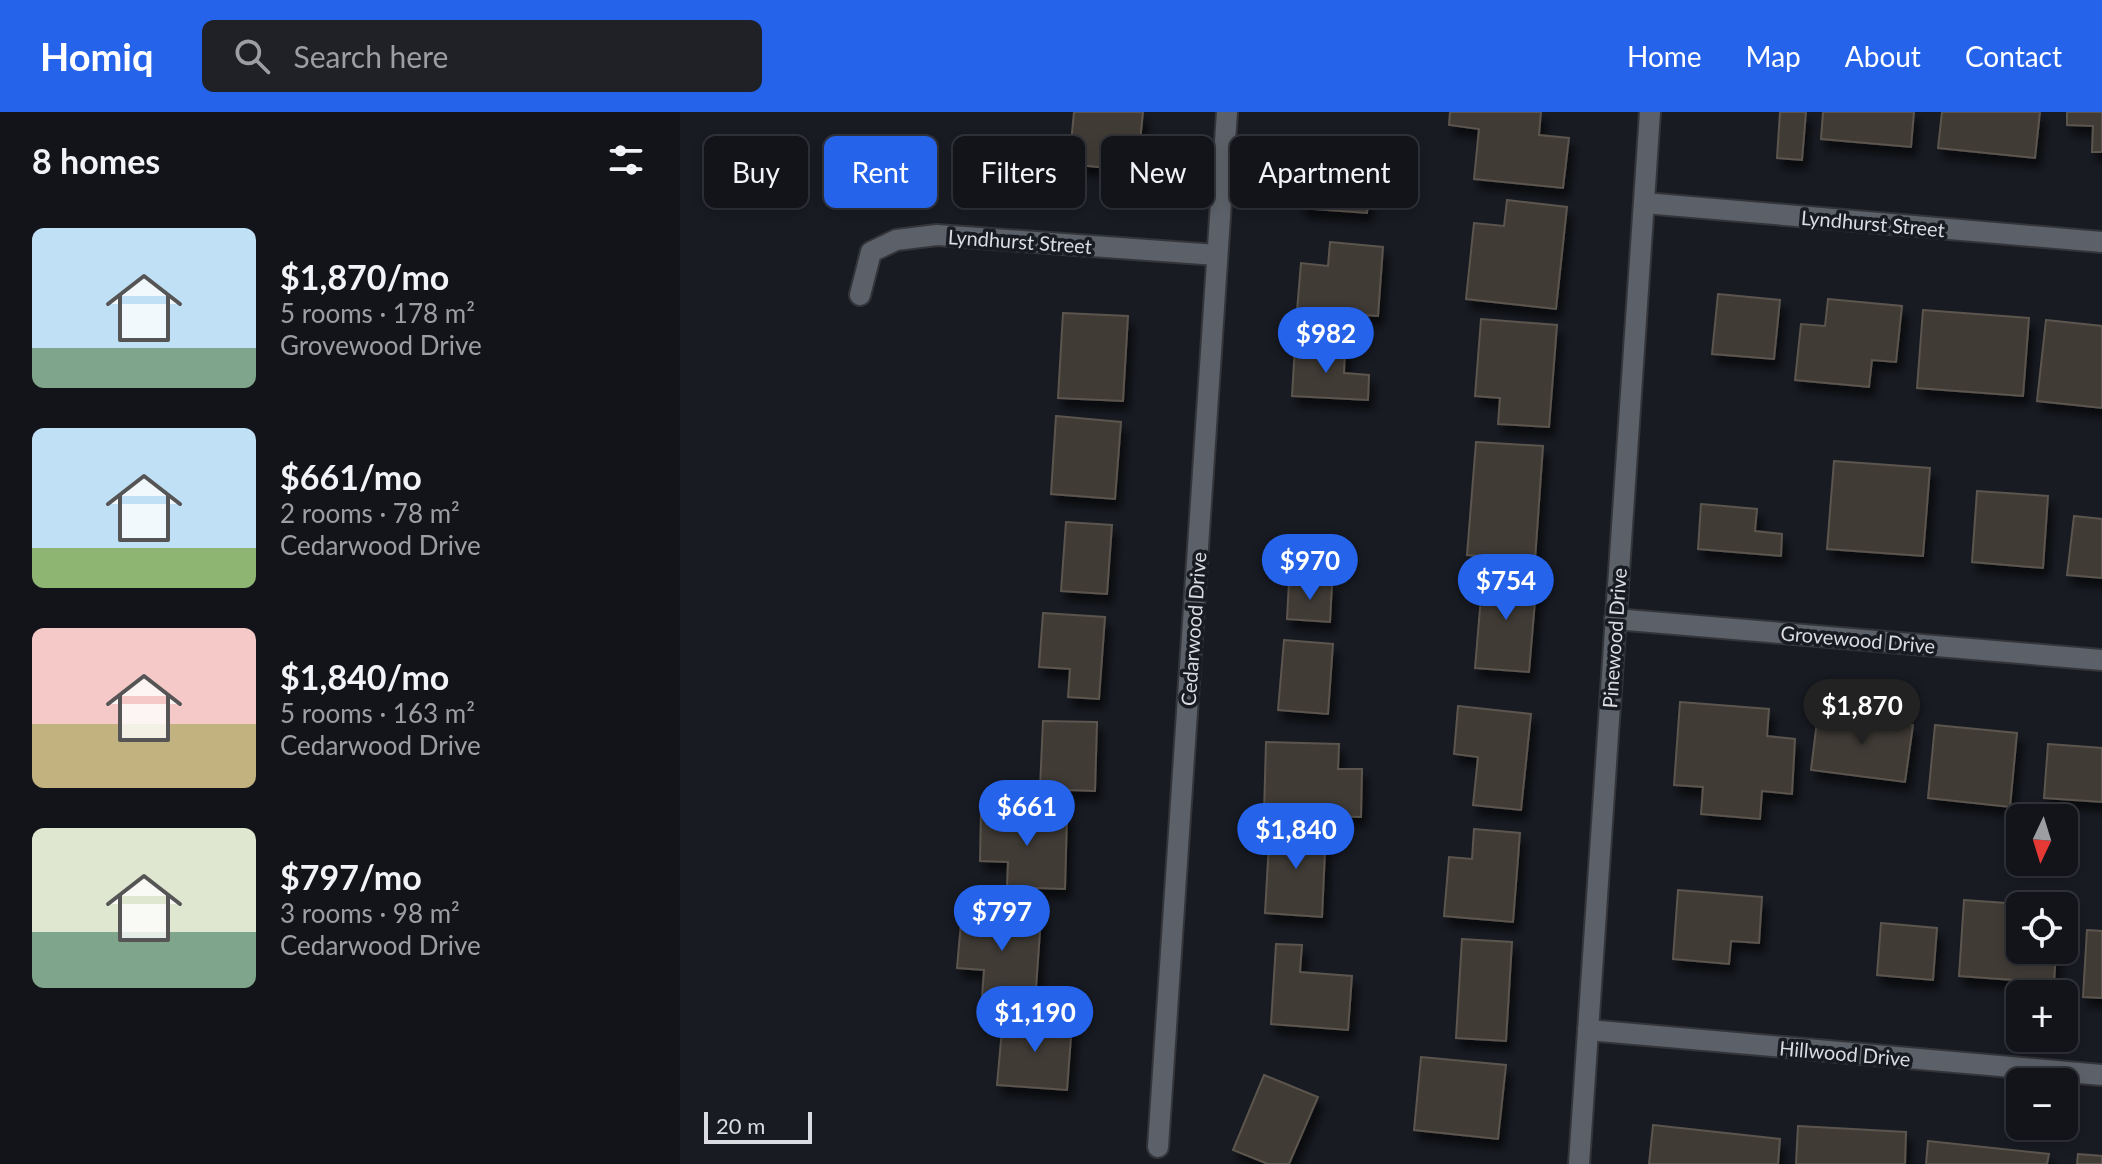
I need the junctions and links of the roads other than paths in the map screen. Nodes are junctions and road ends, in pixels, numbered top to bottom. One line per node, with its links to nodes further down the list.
1 (1227, 112): 5 (street, Cedarwood Drive)
2 (1650, 112): 3 (street, Pinewood Drive)
3 (1644, 203): 4 (street, Lyndhurst Street); 7 (street, Pinewood Drive)
4 (2102, 242)
5 (1217, 255): 6 (street, Lyndhurst Street); 11 (street, Cedarwood Drive)
6 (860, 295)
7 (1615, 619): 8 (street, Grovewood Drive); 9 (street, Pinewood Drive)
8 (2102, 660)
9 (1588, 1030): 10 (street, Hillwood Drive); 12 (street, Pinewood Drive)
10 (2102, 1075)
11 (1158, 1147)
12 (1579, 1164)

